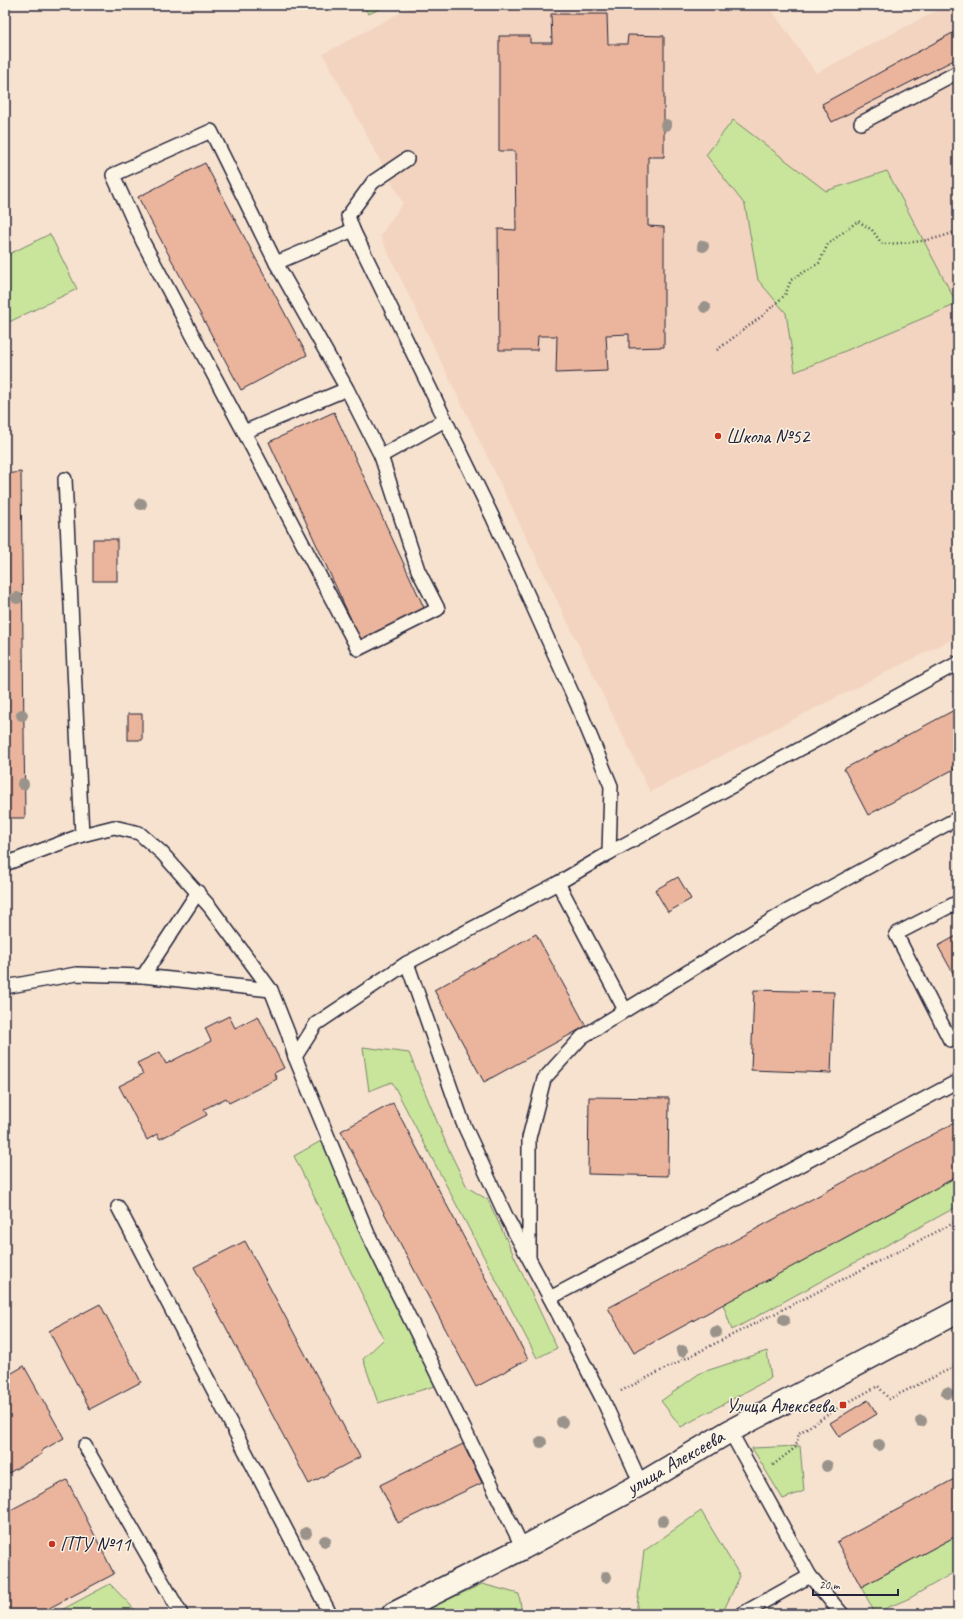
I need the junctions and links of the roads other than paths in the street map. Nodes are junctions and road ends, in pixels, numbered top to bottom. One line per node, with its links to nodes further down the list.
1 (958, 72): 2 (lane)
2 (861, 123)
3 (407, 159): 4 (lane)
4 (353, 230): 5 (lane); 7 (lane)
5 (276, 262): 6 (lane); 8 (lane)
6 (347, 389): 8 (lane); 9 (lane)
7 (446, 420): 9 (lane); 14 (lane)
8 (244, 432): 9 (lane)
9 (381, 456)
10 (65, 479): 13 (lane)
11 (958, 663): 14 (lane)
12 (958, 818): 23 (lane)
13 (82, 835): 15 (lane); 17 (lane)
14 (609, 853): 16 (lane)
15 (5, 864)
16 (558, 883): 19 (lane); 23 (lane)
17 (198, 892): 20 (lane); 22 (lane)
18 (958, 902): 24 (lane)
19 (407, 963): 25 (lane); 28 (lane)
20 (144, 976): 21 (lane); 22 (lane)
21 (5, 987)
22 (271, 990): 25 (lane)
23 (625, 1010): 28 (lane)
24 (958, 1036)
25 (295, 1057): 34 (lane)
26 (958, 1080): 29 (lane)
27 (118, 1207): 37 (lane)
28 (529, 1258): 29 (lane)
29 (550, 1298): 33 (lane)
30 (958, 1311): 31 (street, улица Алексеева)
31 (730, 1431): 33 (street, улица Алексеева); 35 (lane)
32 (84, 1446): 36 (lane)
33 (641, 1484): 34 (street, улица Алексеева)
34 (524, 1548): 38 (street, улица Алексеева)
35 (810, 1576): 39 (lane); 40 (lane)
36 (181, 1614)
37 (330, 1614)
38 (393, 1614)
39 (742, 1614)
40 (842, 1614)

